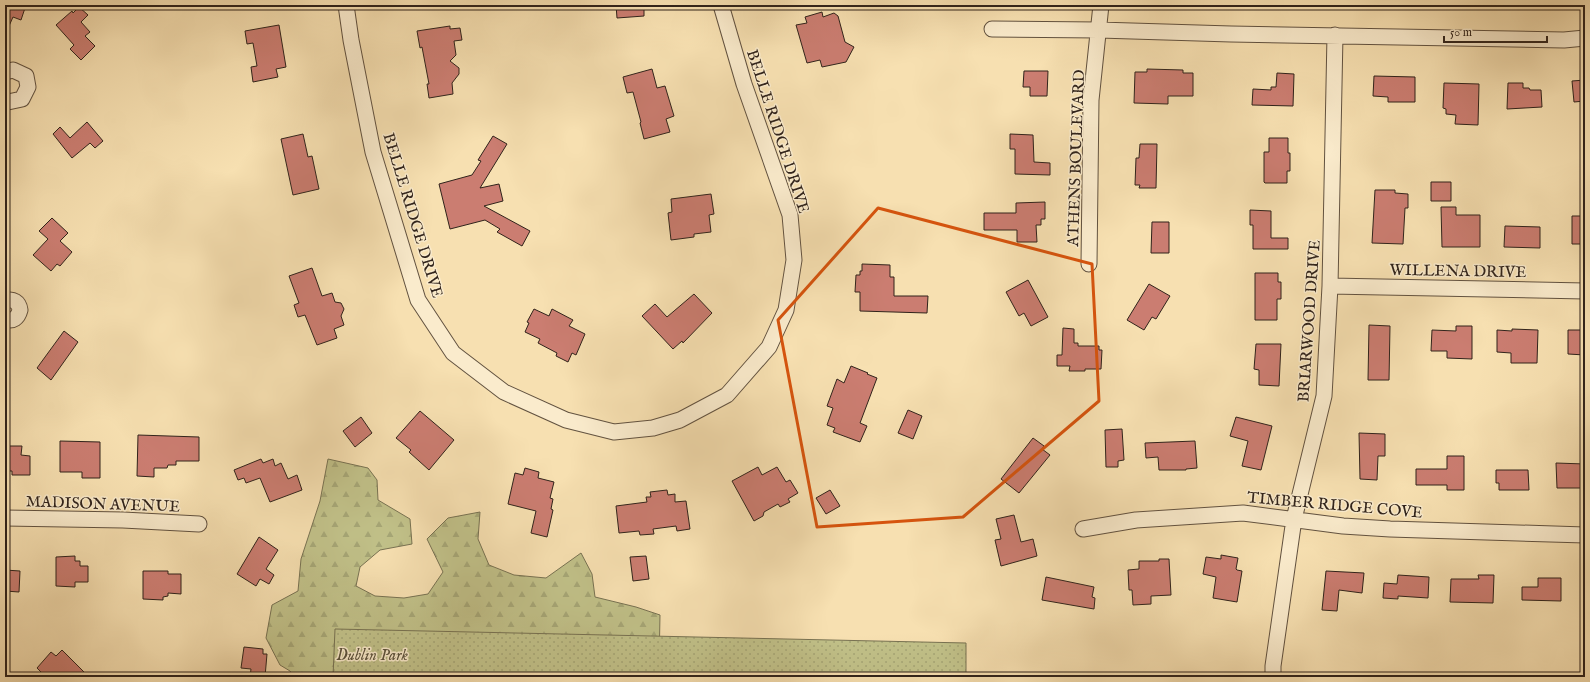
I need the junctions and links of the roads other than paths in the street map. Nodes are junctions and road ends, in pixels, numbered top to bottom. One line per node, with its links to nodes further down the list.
1 (346, 5): 2 (street, BELLE RIDGE DRIVE)
2 (721, 5)
3 (1101, 5): 5 (street, ATHENS BOULEVARD)
4 (992, 29): 5 (street)
5 (1099, 30): 6 (street); 10 (street, ATHENS BOULEVARD)
6 (1335, 36): 7 (street); 11 (street, BRIARWOOD DRIVE)
7 (1585, 38)
8 (5, 72): 9 (street)
9 (5, 102)
10 (1089, 264)
11 (1330, 286): 12 (street, WILLENA DRIVE); 16 (street, BRIARWOOD DRIVE)
12 (1585, 291)
13 (5, 301): 14 (street)
14 (5, 319)
15 (5, 518): 17 (street, MADISON AVENUE)
16 (1294, 519): 18 (street, TIMBER RIDGE COVE); 19 (street, TIMBER RIDGE COVE); 20 (street, BRIARWOOD DRIVE)
17 (199, 524)
18 (1083, 528)
19 (1585, 535)
20 (1273, 677)

